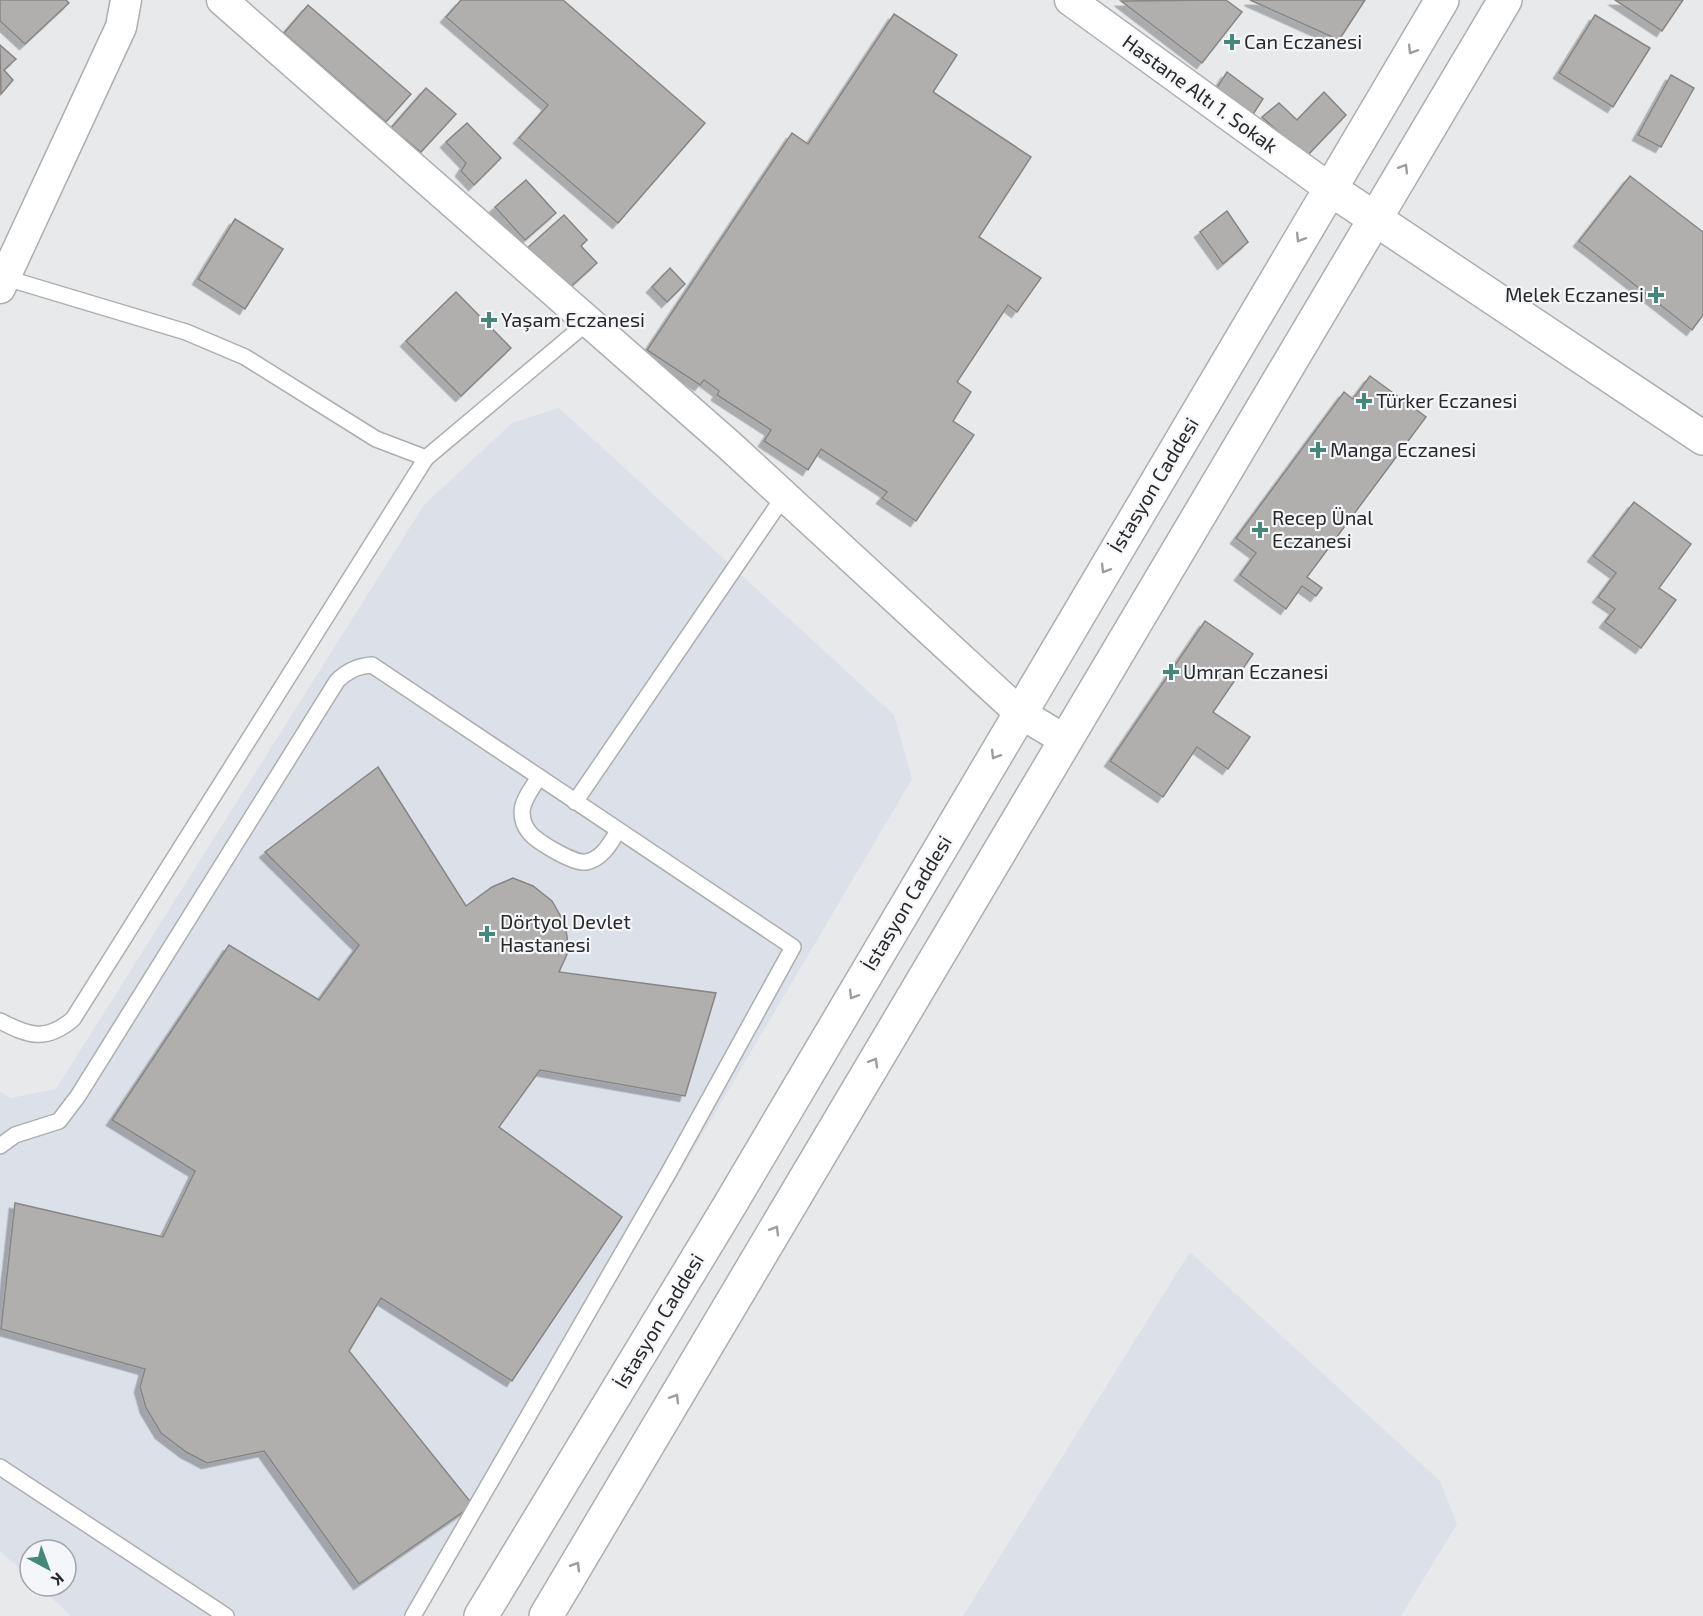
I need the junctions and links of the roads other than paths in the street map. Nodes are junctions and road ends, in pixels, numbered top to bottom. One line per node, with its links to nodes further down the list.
1 (126, 0): 8 (street)
2 (222, 0): 9 (street)
3 (1070, 0): 6 (street, Hastane Altı 1. Sokak)
4 (1442, 0): 6 (main road, İstasyon Caddesi, one-way to 6)
5 (1505, 0): 7 (main road, one-way to 5)
6 (1329, 188): 7 (main road); 13 (main road, İstasyon Caddesi, one-way to 13)
7 (1374, 218): 10 (main road); 14 (main road)
8 (3, 283): 11 (lane)
9 (589, 321): 11 (lane); 12 (street)
10 (1701, 433)
11 (426, 458): 18 (lane)
12 (784, 496): 13 (street); 16 (lane)
13 (1020, 713): 14 (street); 23 (main road, İstasyon Caddesi, one-way to 23)
14 (1065, 740): 24 (main road, one-way to 14)
15 (539, 777): 16 (lane); 17 (lane); 19 (lane)
16 (575, 802): 17 (lane)
17 (618, 831): 22 (lane)
18 (0, 1021)
19 (3, 1140)
20 (0, 1467): 21 (lane)
21 (226, 1616)
22 (414, 1616)
23 (481, 1616)
24 (546, 1616)

